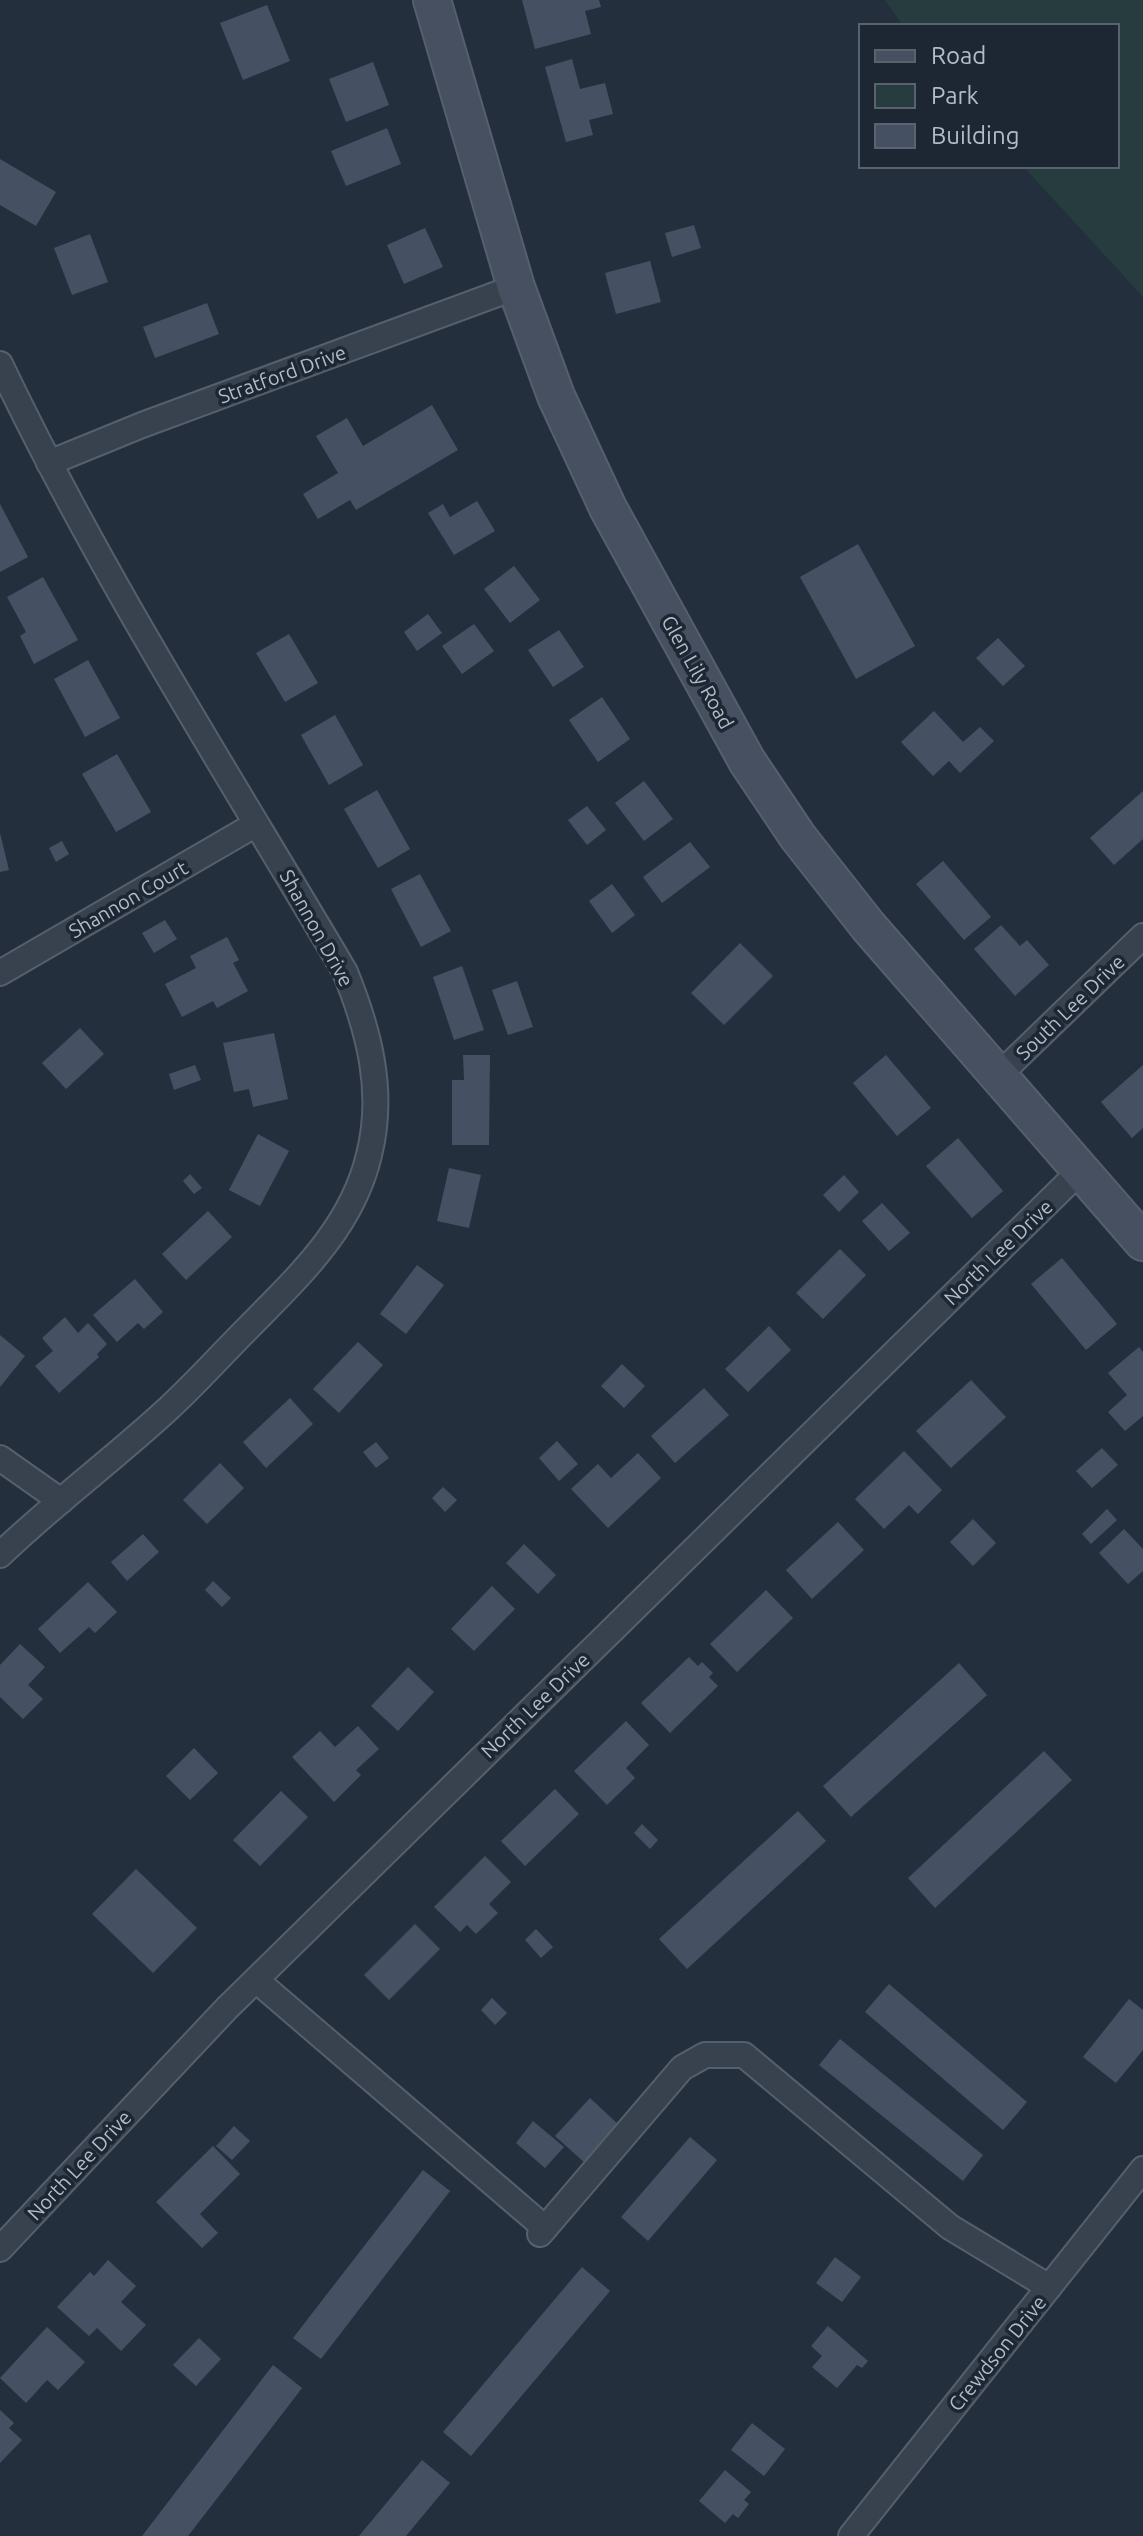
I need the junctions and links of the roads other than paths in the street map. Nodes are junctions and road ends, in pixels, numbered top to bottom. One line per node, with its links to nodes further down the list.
1 (432, 0): 2 (street, Glen Lily Road)
2 (516, 287): 4 (street, Stratford Drive); 8 (street, Glen Lily Road)
3 (0, 364): 4 (street, Shannon Drive)
4 (49, 463): 5 (street, Shannon Drive)
5 (256, 824): 7 (street, Shannon Court); 12 (street, Shannon Drive)
6 (1143, 936): 8 (street, South Lee Drive)
7 (0, 973)
8 (997, 1077): 9 (street, Glen Lily Road)
9 (1080, 1171): 10 (street, Glen Lily Road); 14 (street, North Lee Drive)
10 (1143, 1242)
11 (0, 1458): 12 (street)
12 (61, 1501): 13 (street, Shannon Drive)
13 (0, 1555)
14 (256, 1980): 16 (street, North Lee Drive); 17 (street)
15 (1143, 2169): 17 (street, Crewdson Drive)
16 (0, 2249)
17 (1049, 2287): 18 (street, Crewdson Drive)
18 (851, 2536)

